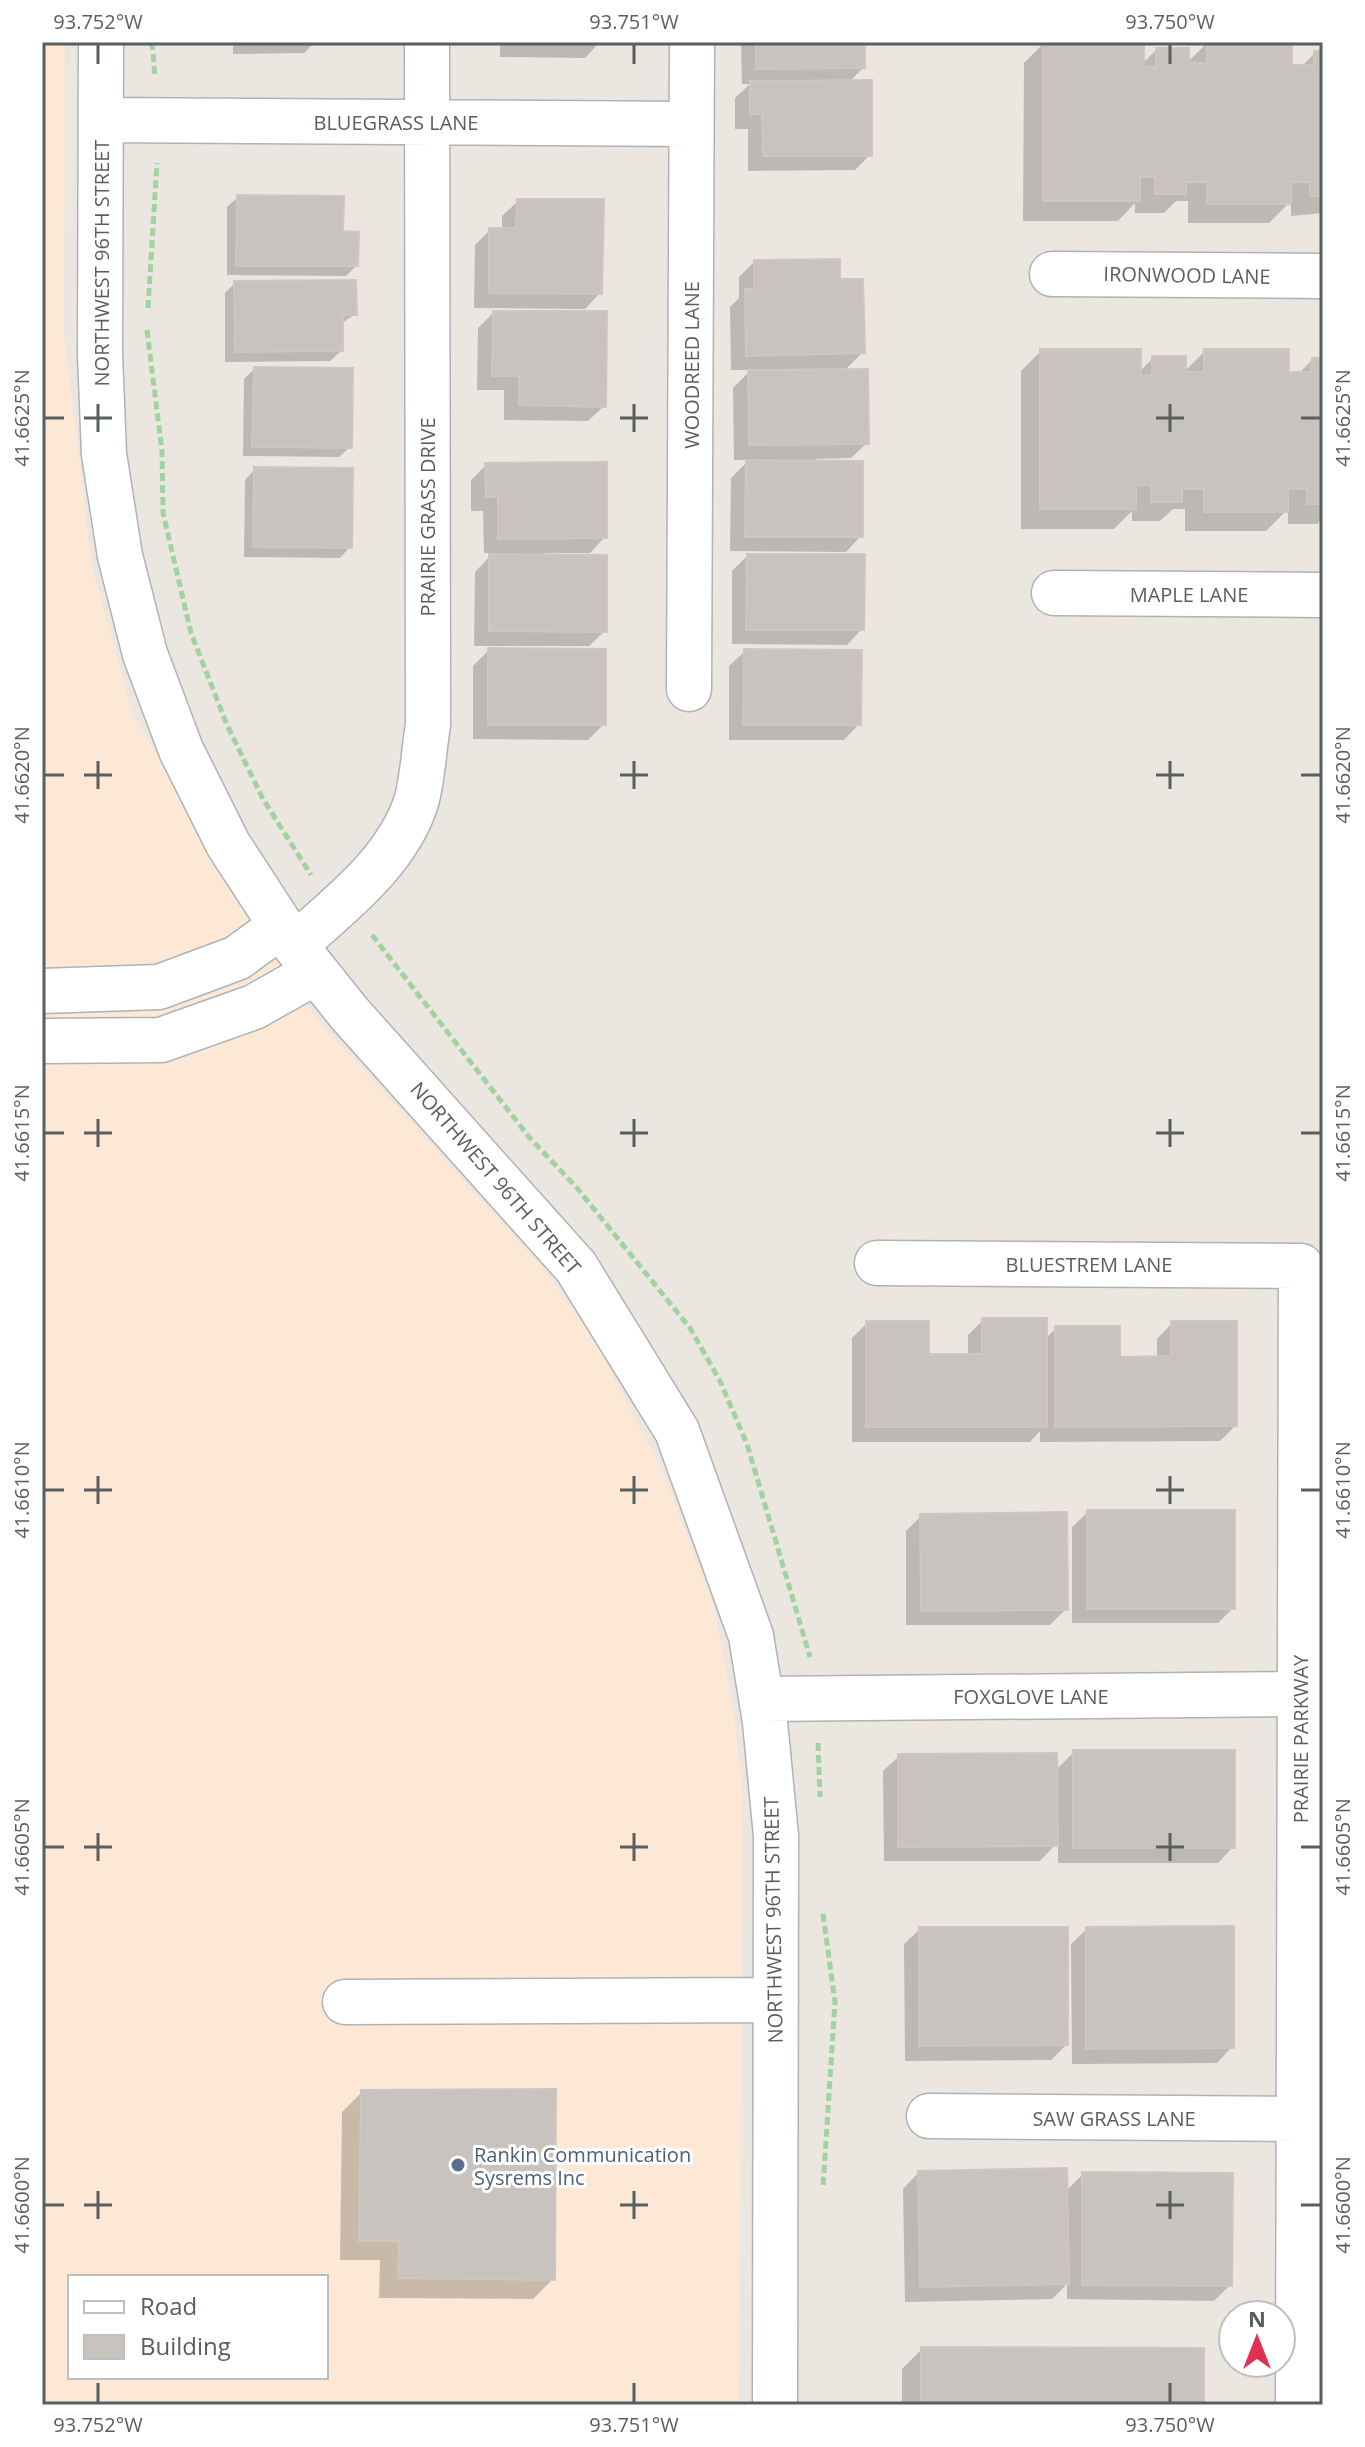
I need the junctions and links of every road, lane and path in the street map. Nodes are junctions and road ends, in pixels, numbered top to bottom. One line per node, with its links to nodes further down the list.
1 (101, 42): 4 (street, NORTHWEST 96TH STREET)
2 (427, 42): 5 (street, PRAIRIE GRASS DRIVE)
3 (692, 42): 6 (street, WOODREED LANE)
4 (101, 120): 5 (street, BLUEGRASS LANE); 12 (street, NORTHWEST 96TH STREET)
5 (426, 122): 6 (street, BLUEGRASS LANE); 12 (street, PRAIRIE GRASS DRIVE)
6 (691, 124): 11 (street, WOODREED LANE)
7 (1052, 274): 8 (street, IRONWOOD LANE)
8 (1323, 276)
9 (1054, 593): 10 (street, MAPLE LANE)
10 (1323, 595)
11 (689, 689)
12 (297, 948): 13 (street); 14 (street); 18 (street, NORTHWEST 96TH STREET)
13 (42, 991)
14 (42, 1041)
15 (877, 1263): 16 (street, BLUESTREM LANE)
16 (1301, 1266): 17 (street, PRAIRIE PARKWAY)
17 (1300, 1694): 18 (street, FOXGLOVE LANE); 22 (street, PRAIRIE PARKWAY)
18 (762, 1699): 19 (street, NORTHWEST 96TH STREET)
19 (776, 2000): 20 (street); 23 (street, NORTHWEST 96TH STREET)
20 (345, 2002)
21 (929, 2116): 22 (street, SAW GRASS LANE)
22 (1299, 2119): 24 (street, PRAIRIE PARKWAY)
23 (775, 2405)
24 (1298, 2405)

